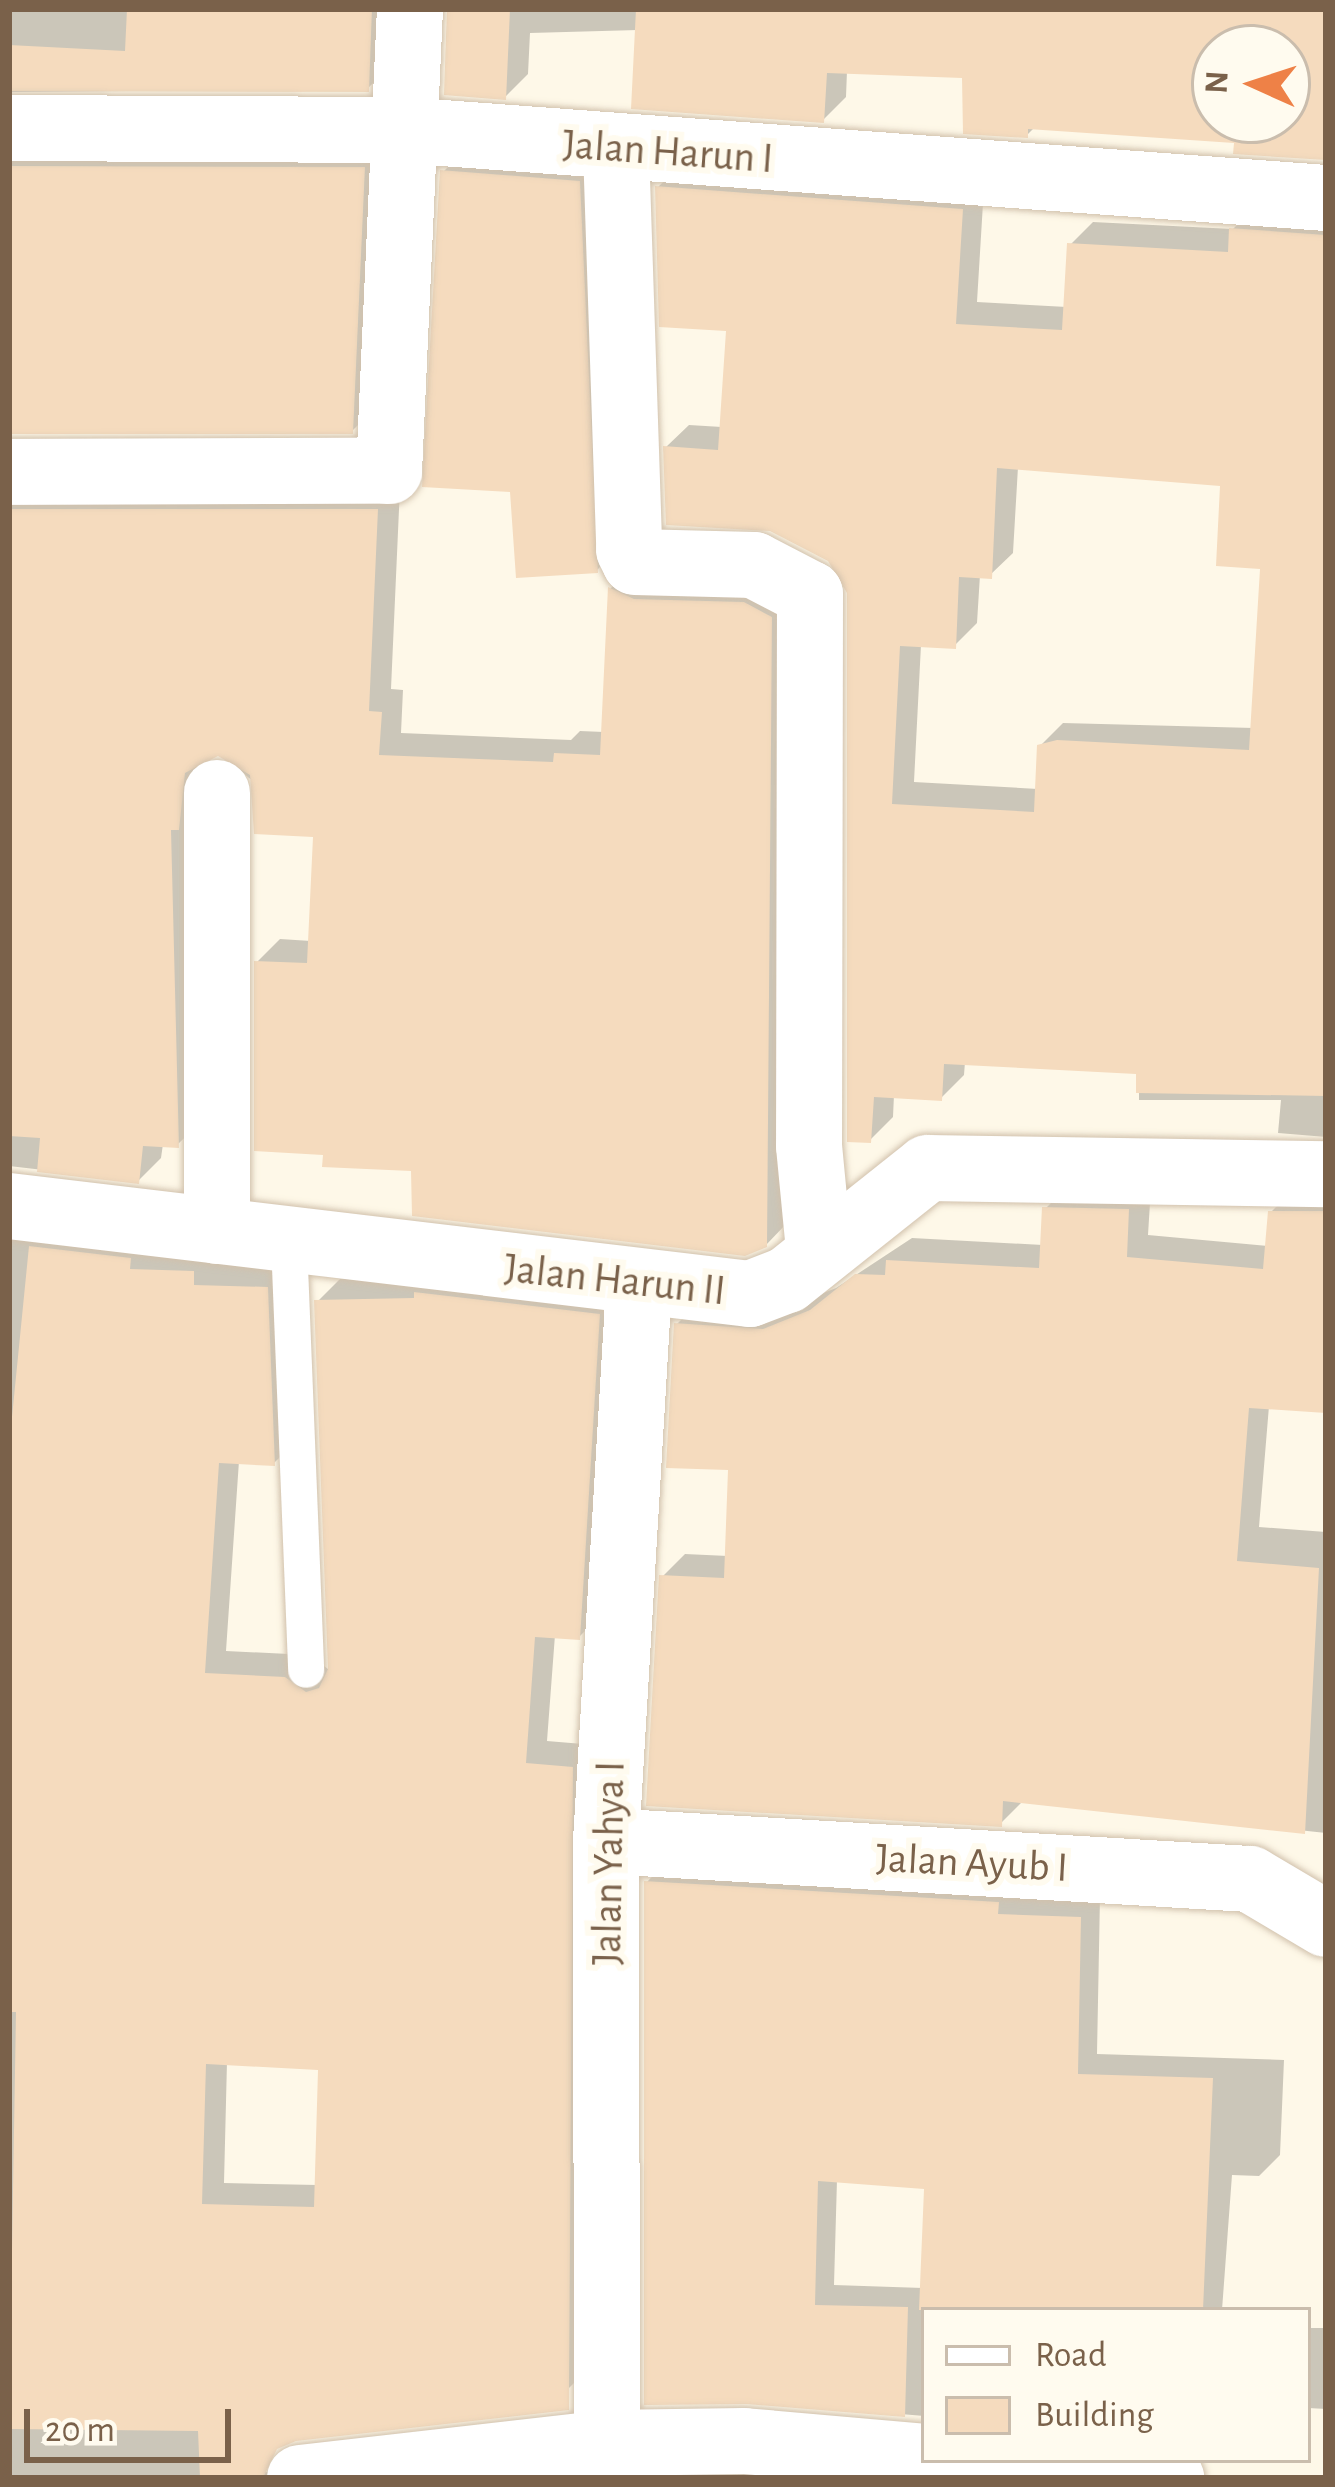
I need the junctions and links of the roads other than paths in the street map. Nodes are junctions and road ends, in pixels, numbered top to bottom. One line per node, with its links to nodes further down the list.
1 (410, 9): 3 (street)
2 (9, 128): 3 (street, Jalan Harun I)
3 (402, 130): 4 (street, Jalan Harun I); 6 (street)
4 (616, 149): 5 (street, Jalan Harun I); 12 (street)
5 (1326, 197)
6 (9, 472)
7 (217, 793): 10 (street)
8 (1326, 1174): 12 (street, Jalan Harun II)
9 (9, 1206): 10 (street, Jalan Harun II)
10 (217, 1232): 11 (street, Jalan Harun II)
11 (289, 1242): 13 (street, Jalan Harun II); 14 (lane)
12 (819, 1250): 13 (street, Jalan Harun II)
13 (639, 1285): 15 (street, Jalan Yahya I)
14 (306, 1670)
15 (606, 1841): 16 (street, Jalan Ayub I); 17 (street, Jalan Yahya I)
16 (1326, 1924)
17 (607, 2443): 18 (street); 20 (street)
18 (921, 2456)
19 (1002, 2463): 21 (street)
20 (300, 2478)
21 (1171, 2478)

